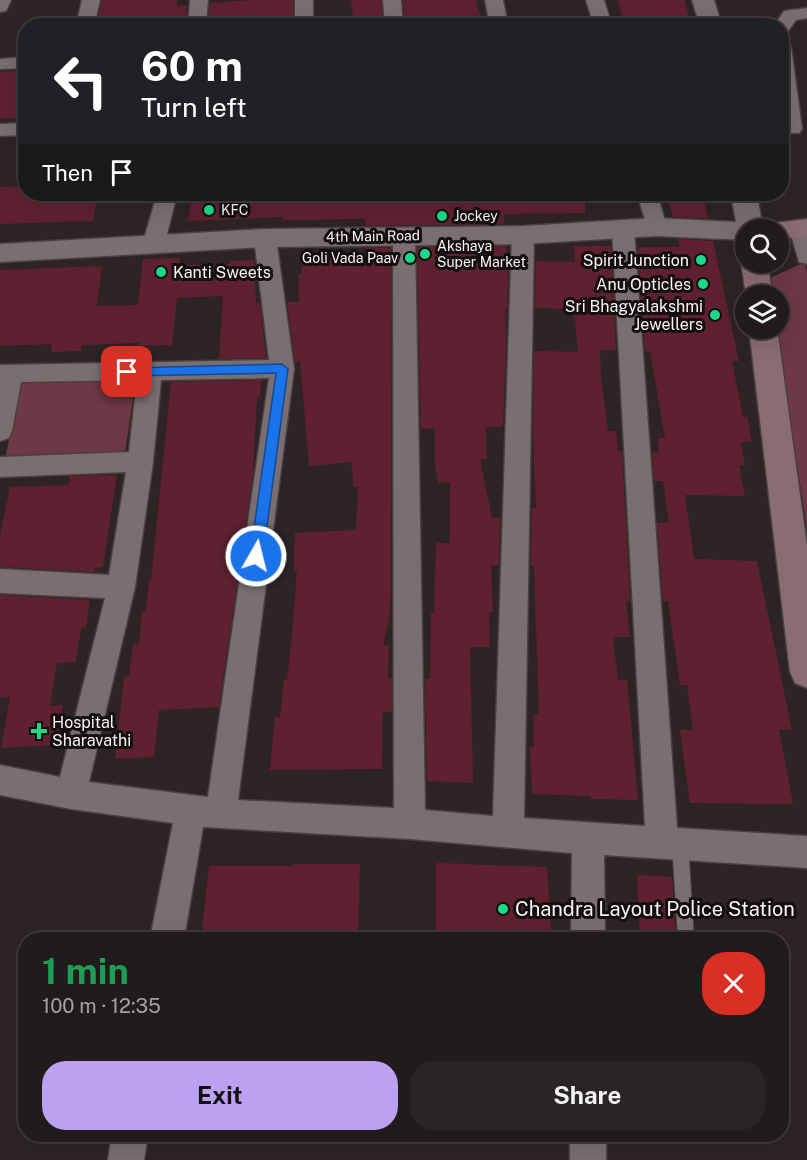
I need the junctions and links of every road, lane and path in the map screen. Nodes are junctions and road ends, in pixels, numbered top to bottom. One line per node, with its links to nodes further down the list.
1 (2, 0): 9 (street)
2 (91, 0): 11 (street)
3 (199, 0): 12 (street)
4 (304, 0): 13 (street)
5 (392, 0): 14 (street)
6 (494, 0): 15 (street)
7 (595, 0): 16 (street)
8 (704, 0): 17 (street)
9 (0, 7)
10 (807, 13): 18 (street)
11 (87, 18)
12 (198, 18)
13 (304, 18)
14 (393, 18)
15 (497, 18)
16 (601, 18)
17 (709, 18)
18 (788, 18)
19 (18, 63): 20 (street)
20 (0, 64)
21 (789, 106): 24 (street)
22 (18, 129): 23 (street)
23 (0, 130)
24 (794, 130)
25 (165, 201): 37 (street)
26 (649, 201): 29 (street)
27 (745, 201): 28 (street)
28 (748, 219)
29 (656, 227): 31 (street, 4th Main Road); 33 (street, 4th Main Road)
30 (804, 228): 32 (main road); 39 (street)
31 (623, 229): 35 (street, 4th Main Road); 56 (street)
32 (789, 229)
33 (735, 231)
34 (404, 235): 35 (street, 4th Main Road); 36 (street, 4th Main Road); 53 (street)
35 (523, 235): 54 (street)
36 (265, 238): 37 (street, 4th Main Road); 41 (street)
37 (153, 246): 38 (street, 4th Main Road)
38 (0, 253)
39 (807, 257)
40 (764, 339): 49 (main road)
41 (282, 369): 42 (street); 52 (street)
42 (150, 372): 43 (street); 45 (street)
43 (6, 374): 44 (street)
44 (0, 431)
45 (140, 462): 46 (street); 48 (street)
46 (0, 467)
47 (0, 581): 48 (street)
48 (121, 587): 51 (street)
49 (807, 672)
50 (0, 780): 51 (street)
51 (71, 794): 52 (street)
52 (206, 812): 53 (street); 58 (street)
53 (410, 824): 54 (street)
54 (508, 833): 55 (street)
55 (588, 837): 56 (street); 59 (street)
56 (671, 842): 57 (street); 60 (lane)
57 (807, 852)
58 (169, 932)
59 (588, 932)
60 (685, 932)
61 (129, 1142): 63 (street)
62 (588, 1142): 64 (street)
63 (126, 1160)
64 (588, 1160)

